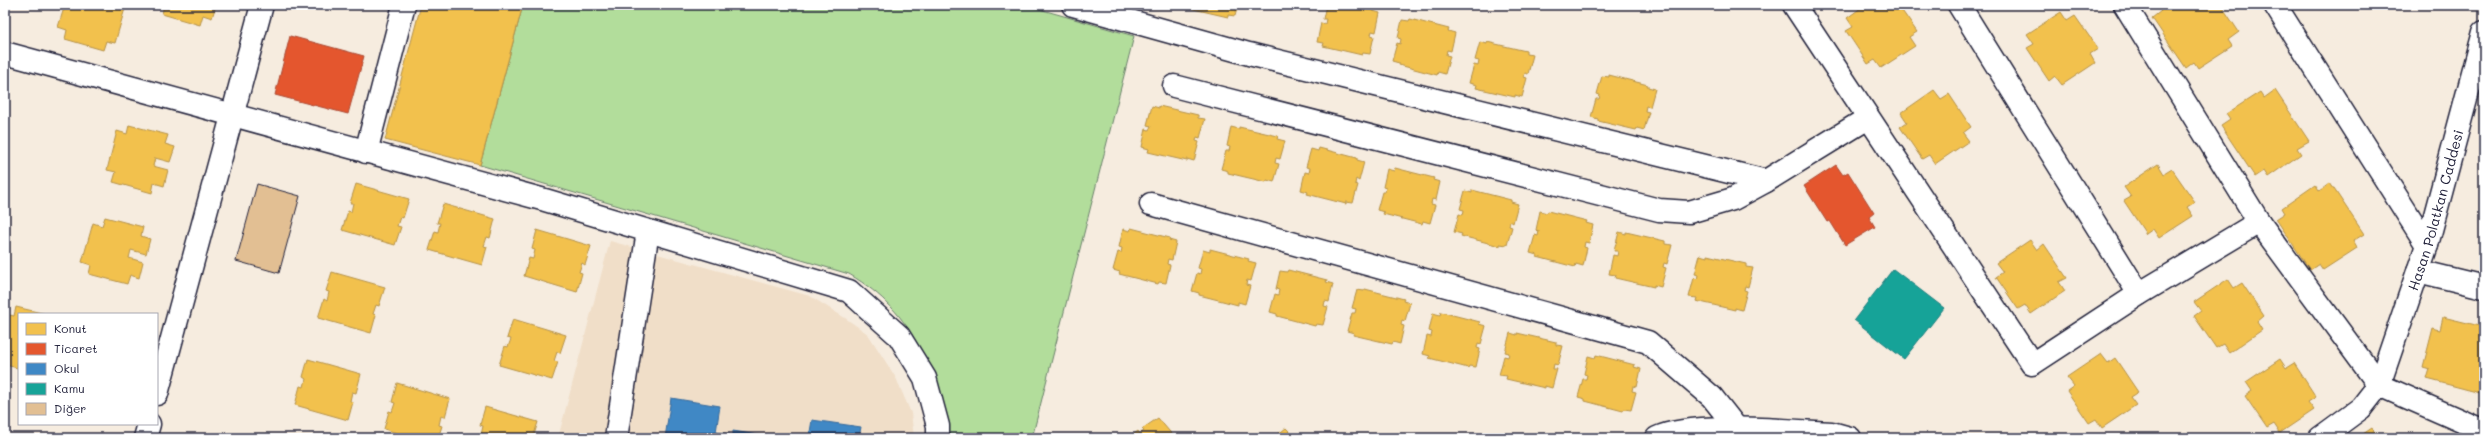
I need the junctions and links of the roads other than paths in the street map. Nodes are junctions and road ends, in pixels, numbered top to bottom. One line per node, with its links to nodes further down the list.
1 (262, 5): 11 (street)
2 (404, 5): 13 (street)
3 (1073, 5): 14 (street)
4 (1794, 5): 12 (street)
5 (1959, 5): 21 (street)
6 (2125, 5): 16 (street)
7 (2275, 5): 18 (street)
8 (2484, 32): 18 (street, Hasan Polatkan Caddesi)
9 (5, 53): 11 (street)
10 (1174, 86): 14 (street)
11 (232, 115): 13 (street); 23 (street)
12 (1868, 118): 14 (street); 21 (street)
13 (366, 152): 17 (street)
14 (1766, 181)
15 (1151, 204): 25 (street)
16 (2258, 222): 21 (street); 22 (street)
17 (648, 231): 28 (street); 29 (street)
18 (2427, 244): 19 (street, Hasan Polatkan Caddesi)
19 (2418, 271): 20 (street); 22 (street, Hasan Polatkan Caddesi)
20 (2484, 287)
21 (2138, 294)
22 (2379, 385): 26 (street); 32 (street, Hasan Polatkan Caddesi)
23 (158, 390)
24 (149, 425): 27 (street)
25 (1738, 430): 30 (street); 31 (street)
26 (2484, 431)
27 (145, 438)
28 (616, 438)
29 (938, 438)
30 (1657, 438)
31 (1850, 438)
32 (2320, 438)

